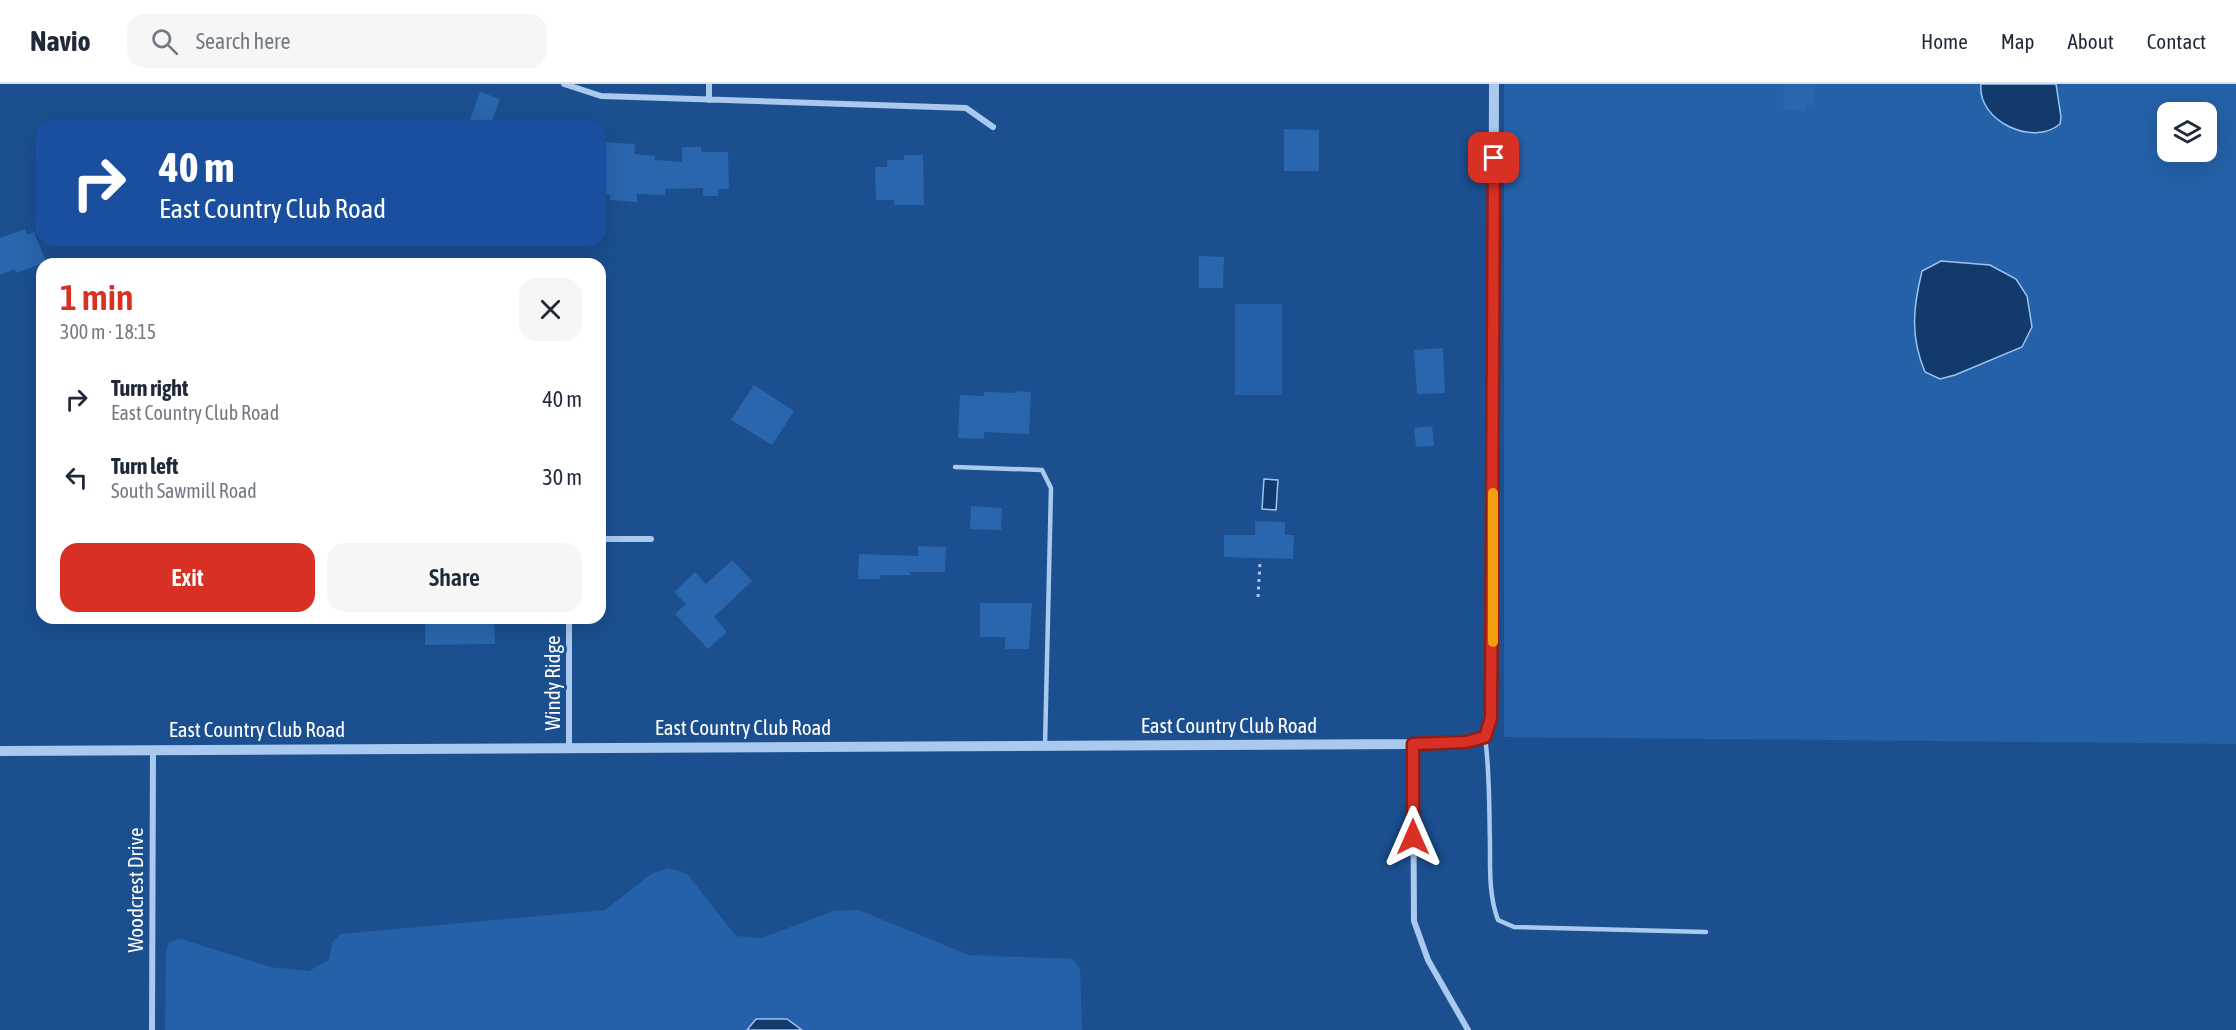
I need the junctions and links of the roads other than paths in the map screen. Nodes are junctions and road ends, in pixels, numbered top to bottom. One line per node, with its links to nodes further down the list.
1 (564, 84): 4 (street)
2 (709, 84): 4 (street)
3 (1494, 84): 10 (street)
4 (709, 99): 5 (street)
5 (993, 127)
6 (955, 467): 12 (lane)
7 (606, 539): 8 (street)
8 (651, 539)
9 (569, 624): 13 (street, Windy Ridge)
10 (1485, 737): 11 (street, East Country Club Road); 16 (lane)
11 (1413, 744): 12 (street, East Country Club Road); 18 (street)
12 (1045, 746): 13 (street, East Country Club Road)
13 (568, 748): 14 (street, East Country Club Road)
14 (153, 750): 15 (street, East Country Club Road); 17 (street, Woodcrest Drive)
15 (0, 751)
16 (1706, 932)
17 (152, 1030)
18 (1468, 1030)

